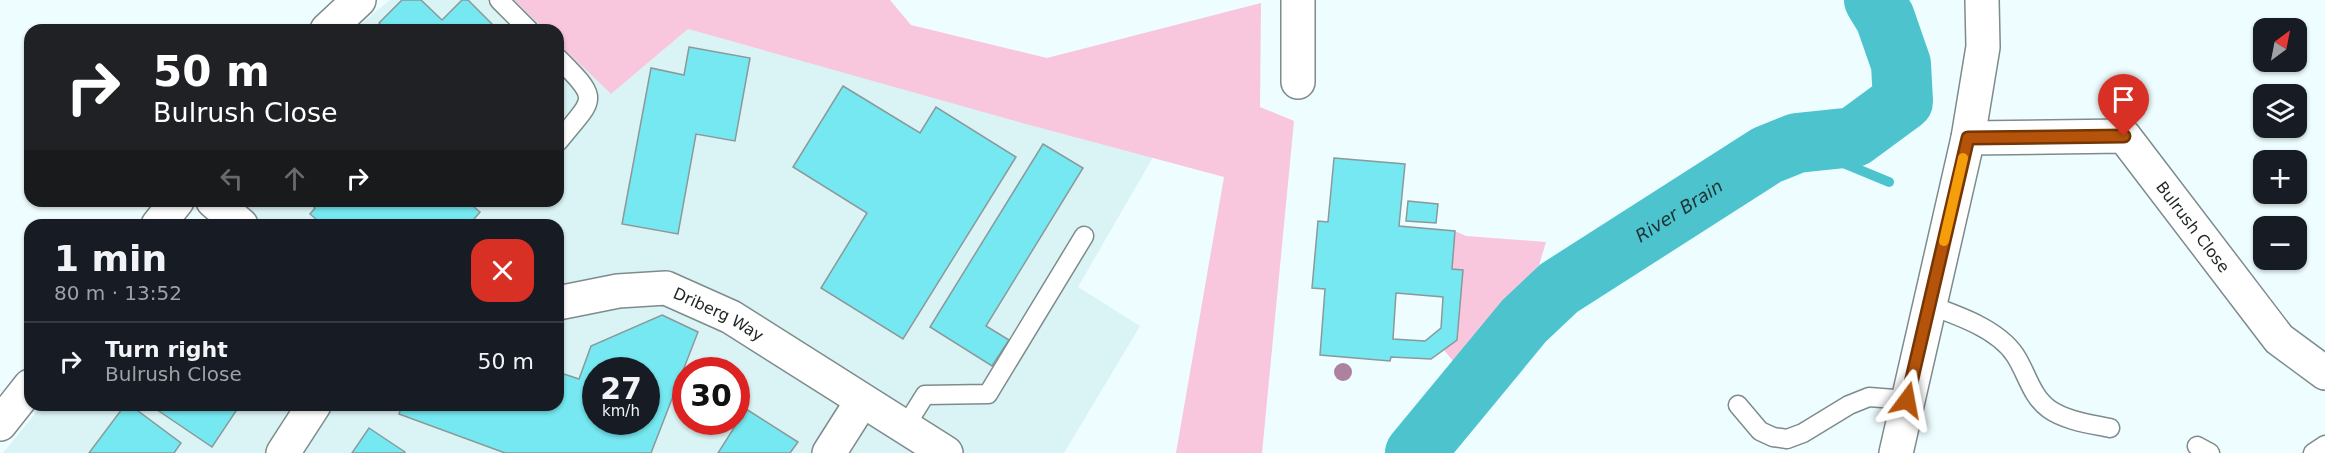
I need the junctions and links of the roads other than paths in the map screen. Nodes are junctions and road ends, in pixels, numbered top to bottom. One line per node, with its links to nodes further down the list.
1 (359, 0): 5 (street)
2 (499, 0): 6 (lane)
3 (1298, 0): 8 (street)
4 (1982, 0): 10 (street)
5 (335, 24)
6 (523, 24)
7 (564, 64): 9 (lane)
8 (1298, 82)
9 (564, 135)
10 (1968, 138): 17 (street); 18 (street, Bulrush Close)
11 (172, 207): 13 (street)
12 (220, 207): 14 (street)
13 (163, 219)
14 (234, 219)
15 (1084, 236): 25 (lane)
16 (564, 302): 21 (street, Driberg Way)
17 (1929, 305): 20 (street); 26 (lane)
18 (2325, 373)
19 (24, 394): 24 (street)
20 (1907, 400): 22 (lane); 31 (street)
21 (862, 401): 25 (street, Driberg Way); 29 (street)
22 (1738, 405)
23 (310, 411): 28 (street)
24 (0, 424)
25 (905, 427): 30 (street, Driberg Way)
26 (2110, 428)
27 (2325, 445): 32 (lane)
28 (283, 453)
29 (829, 453)
30 (946, 453)
31 (1896, 453)
32 (2313, 453)

